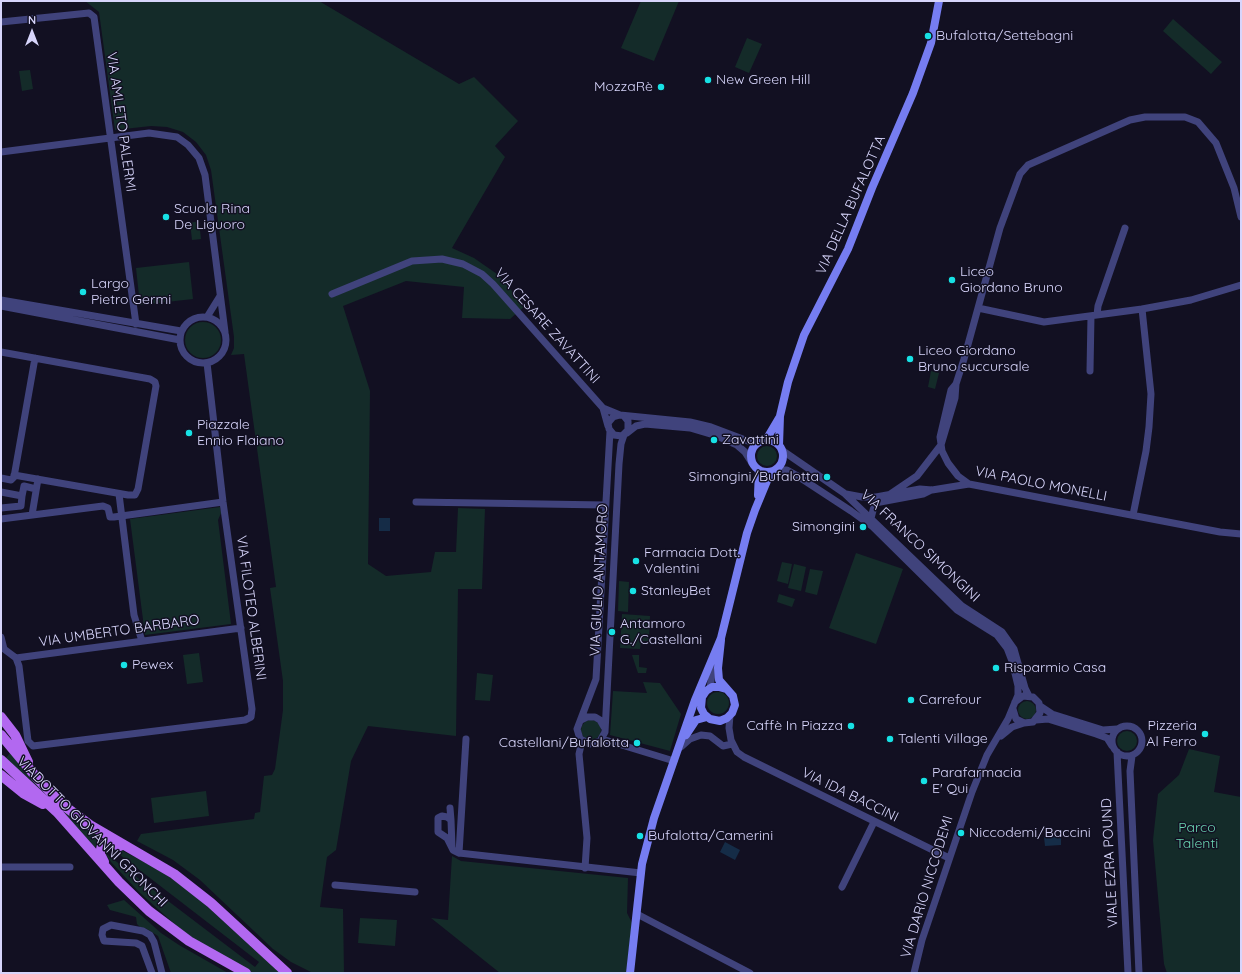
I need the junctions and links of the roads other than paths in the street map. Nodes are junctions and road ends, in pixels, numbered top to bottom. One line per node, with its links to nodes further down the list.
1 (939, 1): 28 (street, VIA DELLA BUFALOTTA)
2 (1, 22): 3 (street, VIA AMLETO PALERMI)
3 (112, 138): 4 (street); 9 (street); 18 (street, VIA AMLETO PALERMI)
4 (1, 152)
5 (1241, 217): 13 (street)
6 (1125, 228): 16 (street)
7 (1241, 285): 14 (street)
8 (332, 294): 26 (street, VIA CESARE ZAVATTINI)
9 (220, 296): 17 (street); 20 (street)
10 (1, 300): 18 (street)
11 (1, 306): 12 (street)
12 (9, 307): 15 (street); 21 (street)
13 (978, 308): 16 (street); 32 (street)
14 (1142, 309): 16 (street); 60 (street)
15 (1, 314)
16 (1094, 315): 25 (street)
17 (207, 318): 19 (street); 20 (street)
18 (136, 324): 19 (street)
19 (182, 331): 21 (street)
20 (225, 332): 24 (street)
21 (180, 340): 24 (street)
22 (1, 352): 23 (street)
23 (35, 358): 37 (street); 48 (street)
24 (207, 363): 51 (street)
25 (1090, 371)
26 (603, 408): 27 (street, VIA CESARE ZAVATTINI); 29 (street, VIA CESARE ZAVATTINI)
27 (622, 416): 29 (street); 30 (street); 31 (street, VIA CESARE ZAVATTINI)
28 (780, 416): 31 (street, VIA DELLA BUFALOTTA); 33 (street, VIA DELLA BUFALOTTA)
29 (609, 429): 30 (street); 54 (street, VIA GIULIO ANTAMORO)
30 (626, 434): 34 (street); 85 (street, VIA GIULIO ANTAMORO)
31 (762, 441): 33 (street); 34 (street)
32 (941, 445): 41 (street, VIA PAOLO MONELLI); 49 (street)
33 (781, 448): 36 (street); 38 (street, VIA FRANCO SIMONGINI)
34 (752, 463): 35 (street)
35 (759, 470): 36 (street); 58 (street)
36 (775, 470): 42 (street, VIA FRANCO SIMONGINI); 58 (street)
37 (14, 475): 39 (street); 40 (street)
38 (820, 476): 42 (street); 47 (street, VIA FRANCO SIMONGINI)
39 (1, 478)
40 (38, 479): 43 (street); 48 (street)
41 (969, 484): 44 (street); 60 (street, VIA PAOLO MONELLI)
42 (814, 486): 45 (street, VIA FRANCO SIMONGINI)
43 (36, 489): 50 (street); 59 (street)
44 (932, 490): 49 (street); 53 (street)
45 (822, 491): 56 (street); 76 (street, VIA FRANCO SIMONGINI)
46 (1, 492): 50 (street)
47 (844, 493): 49 (street); 56 (street, VIA FRANCO SIMONGINI)
48 (119, 494): 62 (street)
49 (889, 495)
50 (22, 496): 55 (street)
51 (223, 502): 62 (street); 66 (street, VIA FILOTEO ALBERINI)
52 (416, 502): 54 (street)
53 (875, 503): 56 (street); 63 (street)
54 (605, 505): 81 (street, VIA GIULIO ANTAMORO)
55 (21, 506): 57 (street); 61 (street)
56 (859, 506): 63 (street, VIA FRANCO SIMONGINI)
57 (1, 508)
58 (755, 510): 68 (street)
59 (32, 515): 61 (street); 62 (street)
60 (1133, 515): 65 (street, VIA PAOLO MONELLI)
61 (20, 516): 64 (street)
62 (121, 516): 69 (street)
63 (871, 518): 74 (street, VIA FRANCO SIMONGINI)
64 (1, 519)
65 (1241, 534)
66 (241, 628): 69 (street, VIA UMBERTO BARBARO); 71 (street, VIA FILOTEO ALBERINI)
67 (1, 637): 71 (street)
68 (721, 638): 70 (street); 73 (street)
69 (142, 640): 71 (street, VIA UMBERTO BARBARO)
70 (716, 650): 72 (street); 83 (street)
71 (16, 658)
72 (710, 688): 73 (street); 75 (street)
73 (726, 689): 78 (street)
74 (1029, 696): 76 (street); 77 (street)
75 (701, 701): 80 (street); 83 (street)
76 (1014, 705): 84 (street); 92 (street, VIA DARIO NICCODEMI)
77 (1040, 706): 82 (street); 86 (street)
78 (730, 715): 80 (street); 91 (street)
79 (1, 717): 98 (main road)
80 (707, 717): 93 (street)
81 (581, 720): 85 (street); 90 (street, VIA GIULIO ANTAMORO)
82 (1036, 720): 84 (street); 94 (street)
83 (686, 723): 97 (street)
84 (1024, 723): 92 (street, VIA DARIO NICCODEMI)
85 (604, 727): 89 (street, VIA GIULIO ANTAMORO)
86 (1117, 729): 94 (street); 95 (street)
87 (1, 735): 98 (main road, VIADOTTO GIOVANNI GRONCHI)
88 (466, 739): 109 (street)
89 (602, 739): 90 (street); 97 (street)
90 (582, 741): 114 (street, VIA GIULIO ANTAMORO)
91 (732, 744): 93 (street); 107 (street, VIA IDA BACCINI)
92 (994, 744): 111 (street, VIA DARIO NICCODEMI)
93 (681, 747): 97 (street)
94 (1115, 749): 95 (street); 104 (street, VIALE EZRA POUND)
95 (1132, 756): 105 (street, VIALE EZRA POUND)
96 (1, 760): 102 (main road, VIADOTTO GIOVANNI GRONCHI)
97 (674, 760): 115 (street)
98 (34, 775): 110 (main road, VIADOTTO GIOVANNI GRONCHI)
99 (1, 776): 102 (main road)
100 (450, 808): 106 (street)
101 (435, 811): 103 (street)
102 (57, 812): 116 (main road, VIADOTTO GIOVANNI GRONCHI)
103 (438, 818): 106 (street); 108 (street)
104 (1121, 818): 105 (street); 121 (street, VIALE EZRA POUND)
105 (1132, 818): 122 (street, VIALE EZRA POUND)
106 (451, 820): 108 (street)
107 (874, 822): 111 (street, VIA IDA BACCINI); 118 (street)
108 (452, 847): 109 (street)
109 (460, 853): 114 (street)
110 (146, 856): 116 (main road); 126 (main road, VIADOTTO GIOVANNI GRONCHI)
111 (949, 858): 129 (street, VIA DARIO NICCODEMI)
112 (1, 867): 113 (street)
113 (70, 867)
114 (585, 868): 115 (street)
115 (641, 873): 120 (street)
116 (119, 882): 125 (main road, VIADOTTO GIOVANNI GRONCHI)
117 (334, 885): 119 (street)
118 (842, 888)
119 (415, 892)
120 (637, 914): 127 (street); 128 (street)
121 (1126, 926): 122 (street); 130 (street, VIALE EZRA POUND)
122 (1138, 926): 131 (street, VIALE EZRA POUND)
123 (152, 973): 124 (street)
124 (162, 973)
125 (246, 973)
126 (287, 973)
127 (630, 973)
128 (750, 973)
129 (914, 973)
130 (1128, 973)
131 (1139, 973)

